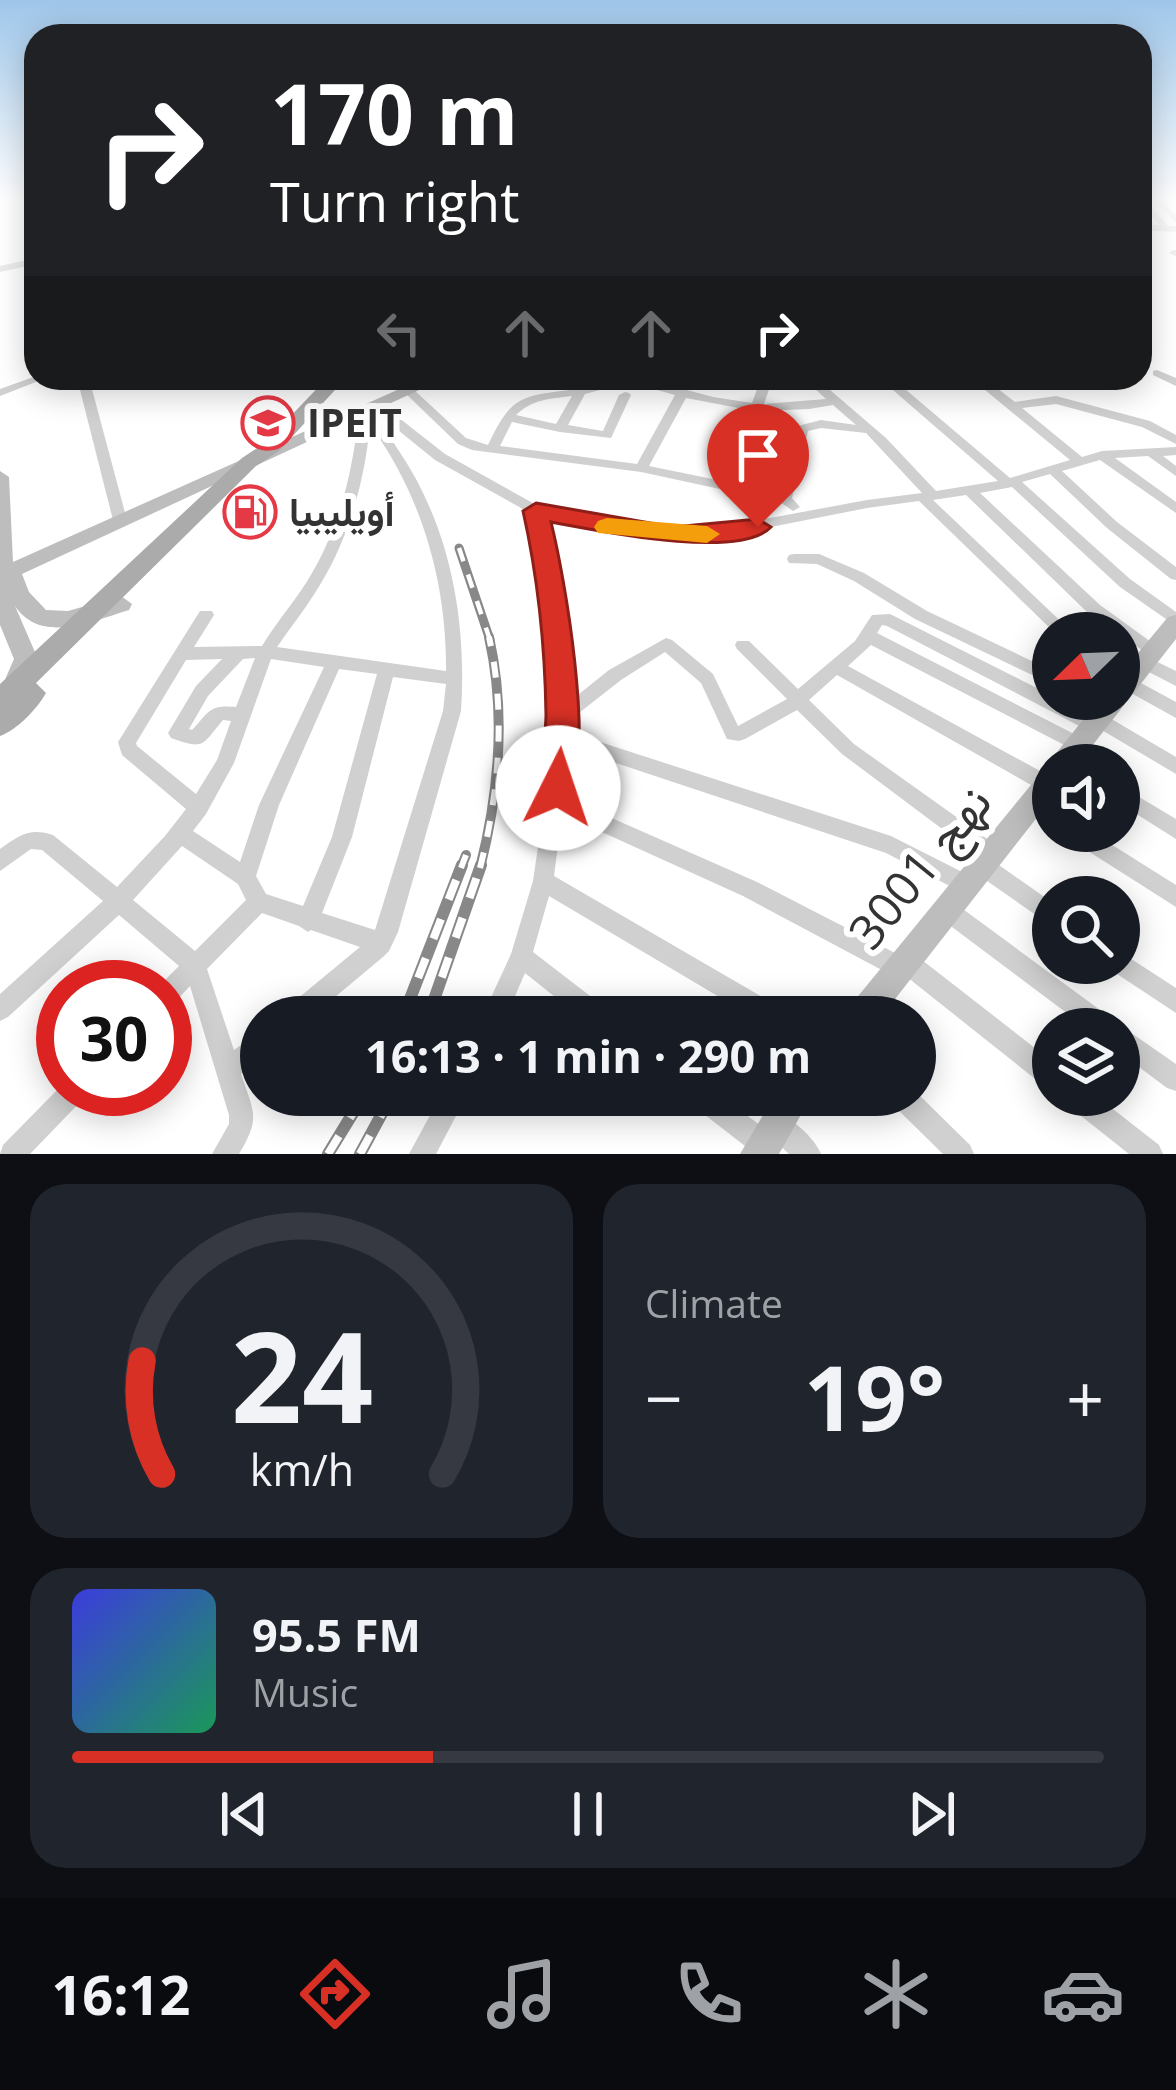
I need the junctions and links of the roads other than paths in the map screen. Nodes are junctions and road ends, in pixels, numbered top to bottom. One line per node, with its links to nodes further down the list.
1 (1157, 374): 2 (street)
2 (1176, 383)
3 (86, 390): 42 (street)
4 (325, 390): 26 (main road)
5 (587, 390): 12 (street)
6 (660, 390): 14 (street)
7 (763, 390): 17 (street)
8 (823, 390): 15 (street)
9 (899, 390): 33 (street)
10 (993, 390): 16 (street)
11 (409, 391): 18 (street); 23 (street)
12 (580, 392): 19 (street); 20 (street)
13 (625, 395): 20 (street)
14 (680, 397): 17 (street); 29 (street)
15 (836, 401): 17 (street); 21 (street)
16 (1011, 406): 22 (street); 28 (street)
17 (756, 409): 34 (street)
18 (368, 411): 26 (street); 40 (street); 52 (street); 58 (street)
19 (507, 417): 20 (street); 23 (street)
20 (560, 428)
21 (869, 430): 37 (street); 38 (street)
22 (1176, 440)
23 (492, 449): 29 (street)
24 (1149, 452): 25 (street); 27 (street); 31 (street)
25 (1176, 452)
26 (263, 455): 35 (main road)
27 (1102, 455): 28 (street); 39 (street)
28 (1079, 461): 30 (street)
29 (641, 468): 34 (street)
30 (1053, 470): 33 (street); 45 (street)
31 (1176, 472)
32 (0, 477): 44 (street)
33 (1012, 483): 36 (street); 49 (street)
34 (727, 487): 38 (street)
35 (220, 490): 42 (street); 46 (main road)
36 (970, 491): 37 (street); 65 (street)
37 (928, 496): 41 (street); 47 (street)
38 (785, 500): 41 (street)
39 (1176, 509)
40 (536, 511): 41 (street); 66 (street)
41 (803, 517)
42 (120, 520): 44 (street)
43 (794, 559): 57 (street)
44 (4, 572): 46 (street); 60 (street)
45 (1176, 575)
46 (110, 607): 60 (main road); 64 (main road)
47 (1044, 612)
48 (206, 615): 53 (street)
49 (1175, 624): 65 (street, نهج 3001)
50 (743, 645): 61 (street)
51 (239, 652): 52 (street); 53 (street); 63 (street)
52 (266, 652): 54 (street); 63 (street)
53 (183, 654): 70 (street)
54 (335, 660): 56 (street); 76 (street)
55 (836, 667): 61 (street); 65 (street); 65 (street)
56 (387, 668): 58 (street); 83 (street)
57 (1032, 668)
58 (455, 679): 84 (street)
59 (1176, 679): 65 (street)
60 (4, 697)
61 (800, 698): 66 (street); 75 (street)
62 (1176, 711): 65 (street)
63 (242, 715): 70 (street)
64 (0, 724)
65 (1094, 725): 67 (street); 75 (street, نهج 3001)
66 (562, 728): 68 (street); 75 (street)
67 (1176, 766)
68 (556, 802): 77 (street); 87 (street)
69 (1140, 807): 71 (street)
70 (200, 808): 72 (street)
71 (1176, 830)
72 (183, 835): 76 (street); 79 (street)
73 (1106, 852): 78 (street)
74 (0, 861): 79 (street)
75 (982, 869): 81 (street); 82 (street, نهج 3001)
76 (245, 877): 80 (street)
77 (543, 881): 85 (street); 93 (street)
78 (1176, 897)
79 (116, 902): 86 (street); 97 (street)
80 (260, 902): 83 (street); 86 (street)
81 (1032, 902)
82 (948, 911): 87 (street, نهج 3001); 96 (street)
83 (308, 921): 84 (street)
84 (381, 943): 90 (street)
85 (520, 956): 91 (street); 92 (street)
86 (195, 965): 88 (street); 101 (street)
87 (903, 965): 94 (street, نهج 3001); 100 (street)
88 (192, 968)
89 (1140, 977): 95 (street)
90 (318, 996)
91 (503, 996)
92 (572, 996)
93 (739, 996)
94 (878, 996)
95 (1176, 1002)
96 (1079, 1008)
97 (0, 1009)
98 (1140, 1053): 102 (street)
99 (240, 1061): 101 (street)
100 (1032, 1061)
101 (230, 1069): 110 (street)
102 (1176, 1079)
103 (49, 1116): 109 (street)
104 (443, 1116): 111 (street)
105 (744, 1116): 108 (street)
106 (922, 1116): 113 (street)
107 (1102, 1116): 114 (street)
108 (773, 1130): 112 (street)
109 (12, 1154)
110 (226, 1154)
111 (422, 1154)
112 (808, 1154)
113 (961, 1154)
114 (1150, 1154)

